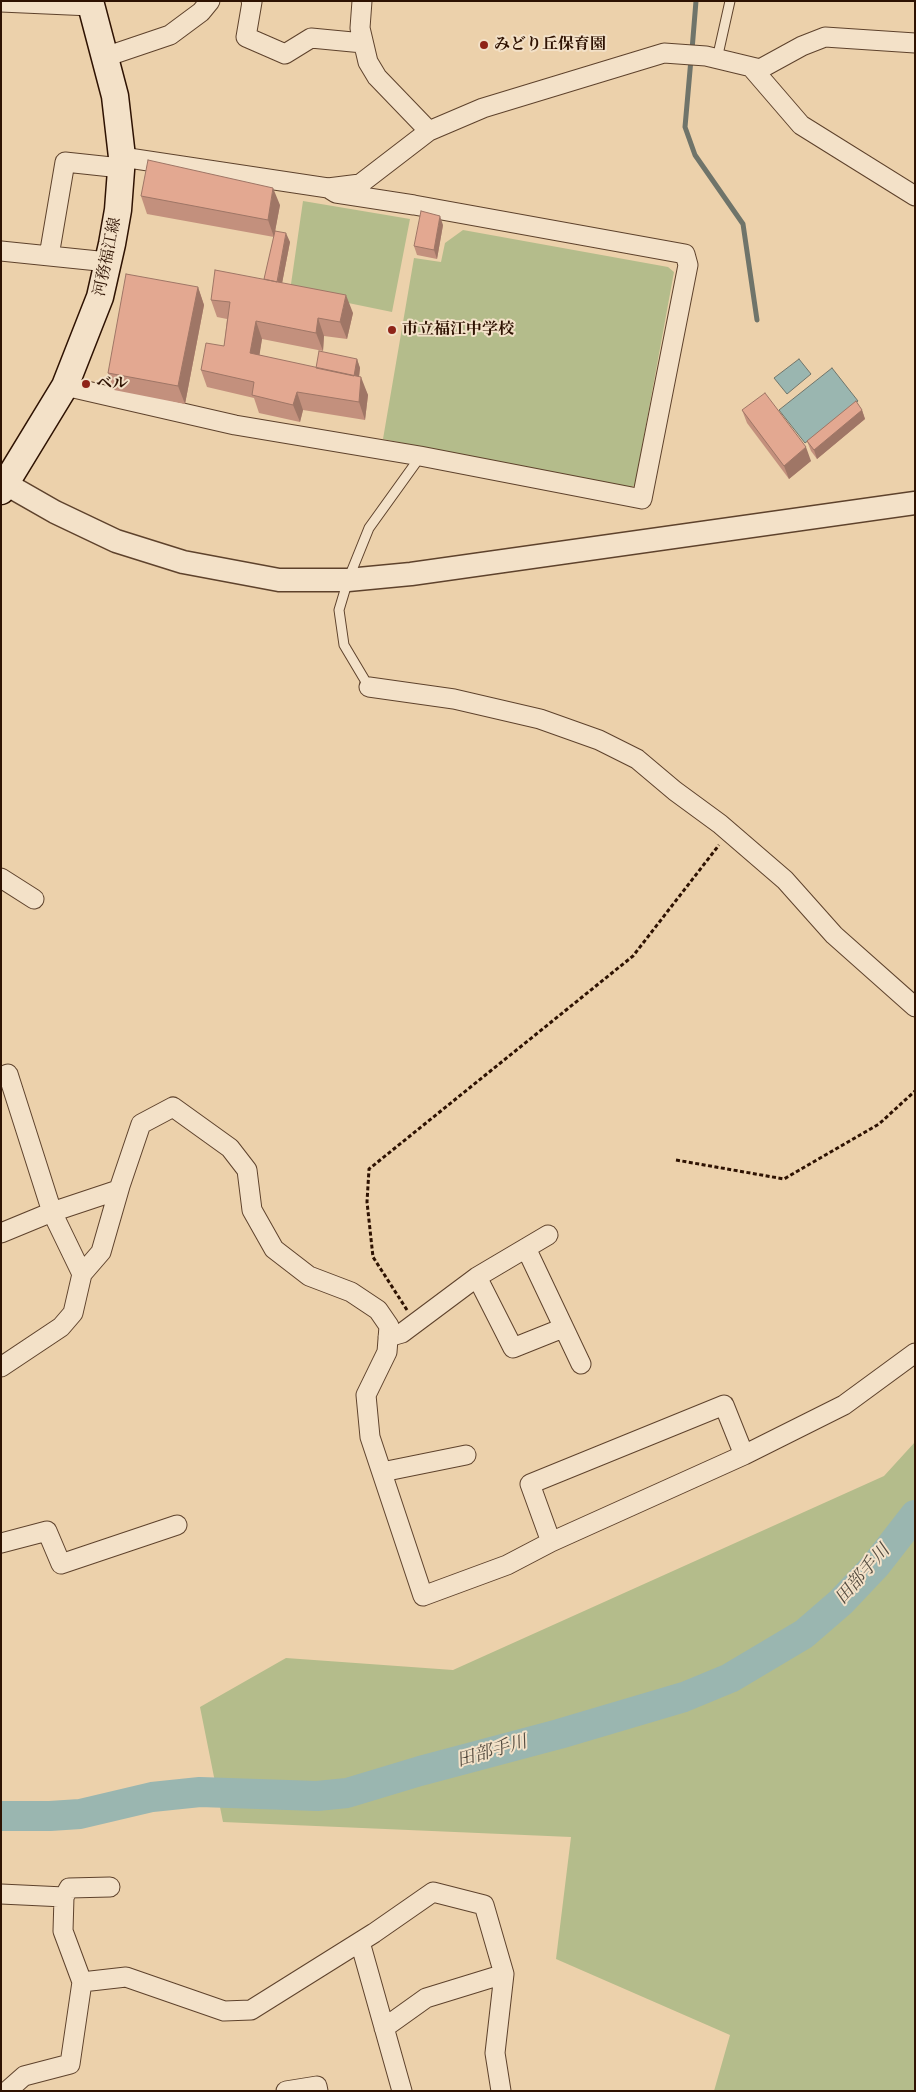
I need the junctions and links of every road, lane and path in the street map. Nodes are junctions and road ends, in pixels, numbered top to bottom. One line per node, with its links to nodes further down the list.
1 (210, 1): 9 (street)
2 (251, 1): 8 (street)
3 (362, 1): 8 (street)
4 (730, 1): 10 (lane)
5 (1, 2): 6 (street)
6 (90, 4): 9 (main road, 河務福江線)
7 (915, 43): 11 (street)
8 (363, 44): 12 (street)
9 (105, 57): 13 (main road, 河務福江線)
10 (717, 59): 11 (street); 12 (street)
11 (751, 66): 15 (street)
12 (429, 131): 14 (street)
13 (121, 163): 14 (street); 17 (street); 18 (main road, 河務福江線)
14 (328, 188): 20 (street)
15 (915, 196)
16 (1, 251): 17 (street)
17 (49, 256): 18 (street)
18 (108, 262): 19 (main road, 河務福江線)
19 (65, 386): 20 (street); 21 (main road, 河務福江線)
20 (420, 456): 23 (lane)
21 (4, 488): 23 (street)
22 (915, 503): 23 (street)
23 (348, 580): 24 (lane)
24 (369, 687): 25 (street)
25 (729, 832): 28 (street); 39 (path)
26 (1, 878): 27 (street)
27 (34, 899)
28 (915, 1007)
29 (1, 1077): 33 (street)
30 (915, 1091): 31 (path)
31 (676, 1160)
32 (118, 1190): 33 (street); 37 (street); 41 (street)
33 (52, 1212): 34 (street); 37 (street)
34 (1, 1232)
35 (548, 1235): 36 (street)
36 (526, 1248): 38 (street); 40 (street)
37 (82, 1274): 44 (street)
38 (477, 1277): 39 (street); 40 (street)
39 (415, 1324): 41 (street)
40 (563, 1328): 43 (street)
41 (388, 1337): 47 (street)
42 (915, 1353): 45 (street)
43 (581, 1364)
44 (1, 1367)
45 (744, 1455): 49 (street); 49 (street)
46 (466, 1456): 47 (street)
47 (382, 1472): 49 (street)
48 (176, 1524): 50 (street)
49 (551, 1542)
50 (1, 1543)
51 (110, 1888): 53 (street)
52 (1, 1894): 53 (street)
53 (64, 1897): 56 (street)
54 (360, 1942): 55 (street); 56 (street); 57 (street)
55 (504, 1974): 57 (street); 62 (street)
56 (82, 1982): 58 (street)
57 (384, 2028): 61 (street)
58 (7, 2091)
59 (286, 2091): 60 (street)
60 (318, 2091)
61 (402, 2091)
62 (501, 2091)

